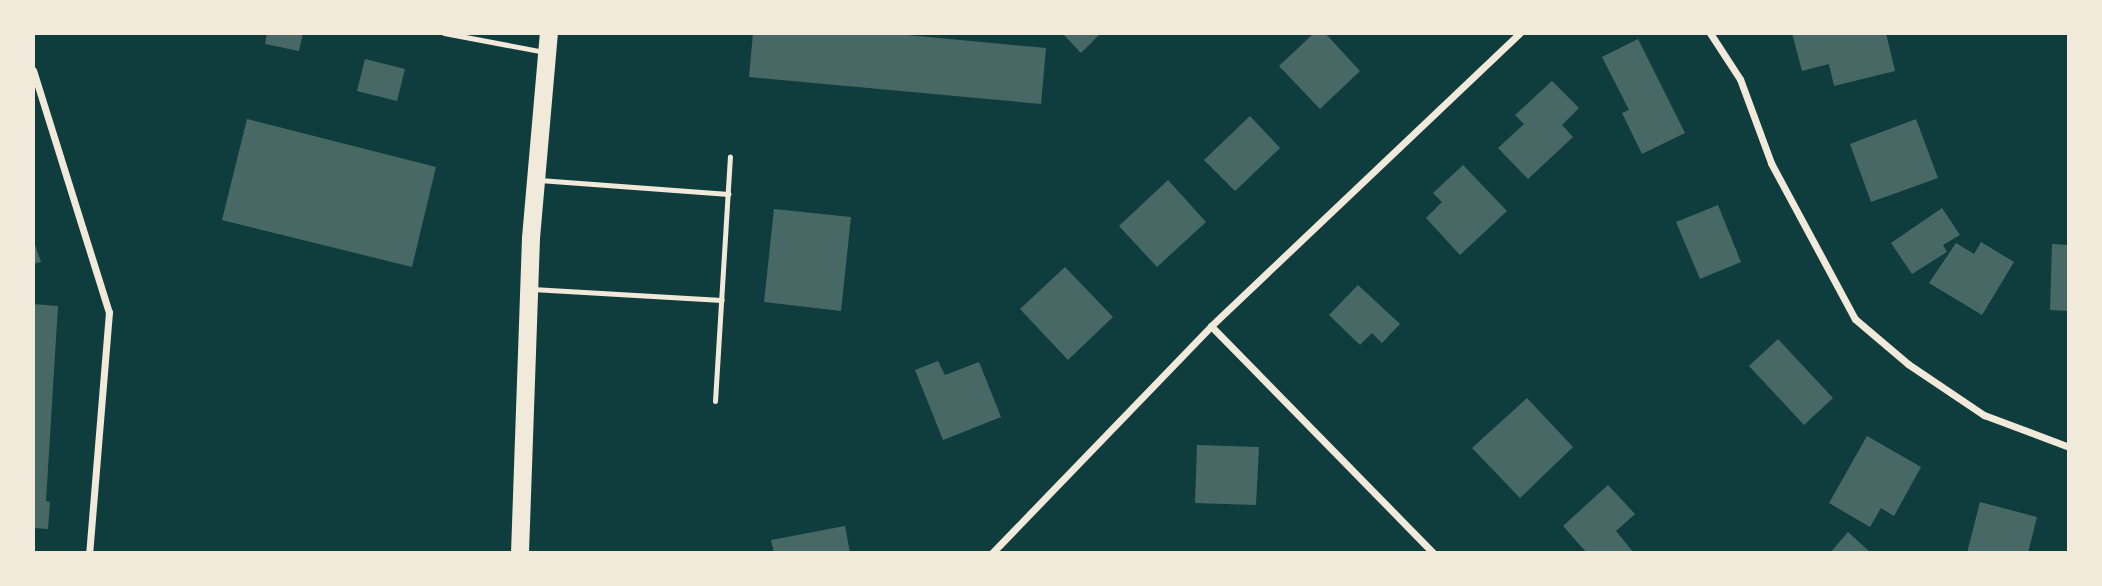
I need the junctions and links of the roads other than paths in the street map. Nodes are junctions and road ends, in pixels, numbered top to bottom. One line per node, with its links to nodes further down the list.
1 (444, 33): 5 (lane)
2 (550, 33): 5 (main road)
3 (1520, 33): 12 (street)
4 (1710, 33): 14 (street)
5 (548, 52): 8 (main road)
6 (33, 70): 15 (street)
7 (730, 156): 9 (lane)
8 (536, 180): 9 (lane); 10 (main road)
9 (728, 194): 11 (lane)
10 (529, 289): 11 (lane); 16 (main road)
11 (722, 300): 13 (lane)
12 (1210, 326): 17 (street); 18 (street)
13 (715, 401)
14 (2069, 447)
15 (89, 553)
16 (520, 553)
17 (992, 553)
18 (1433, 553)

